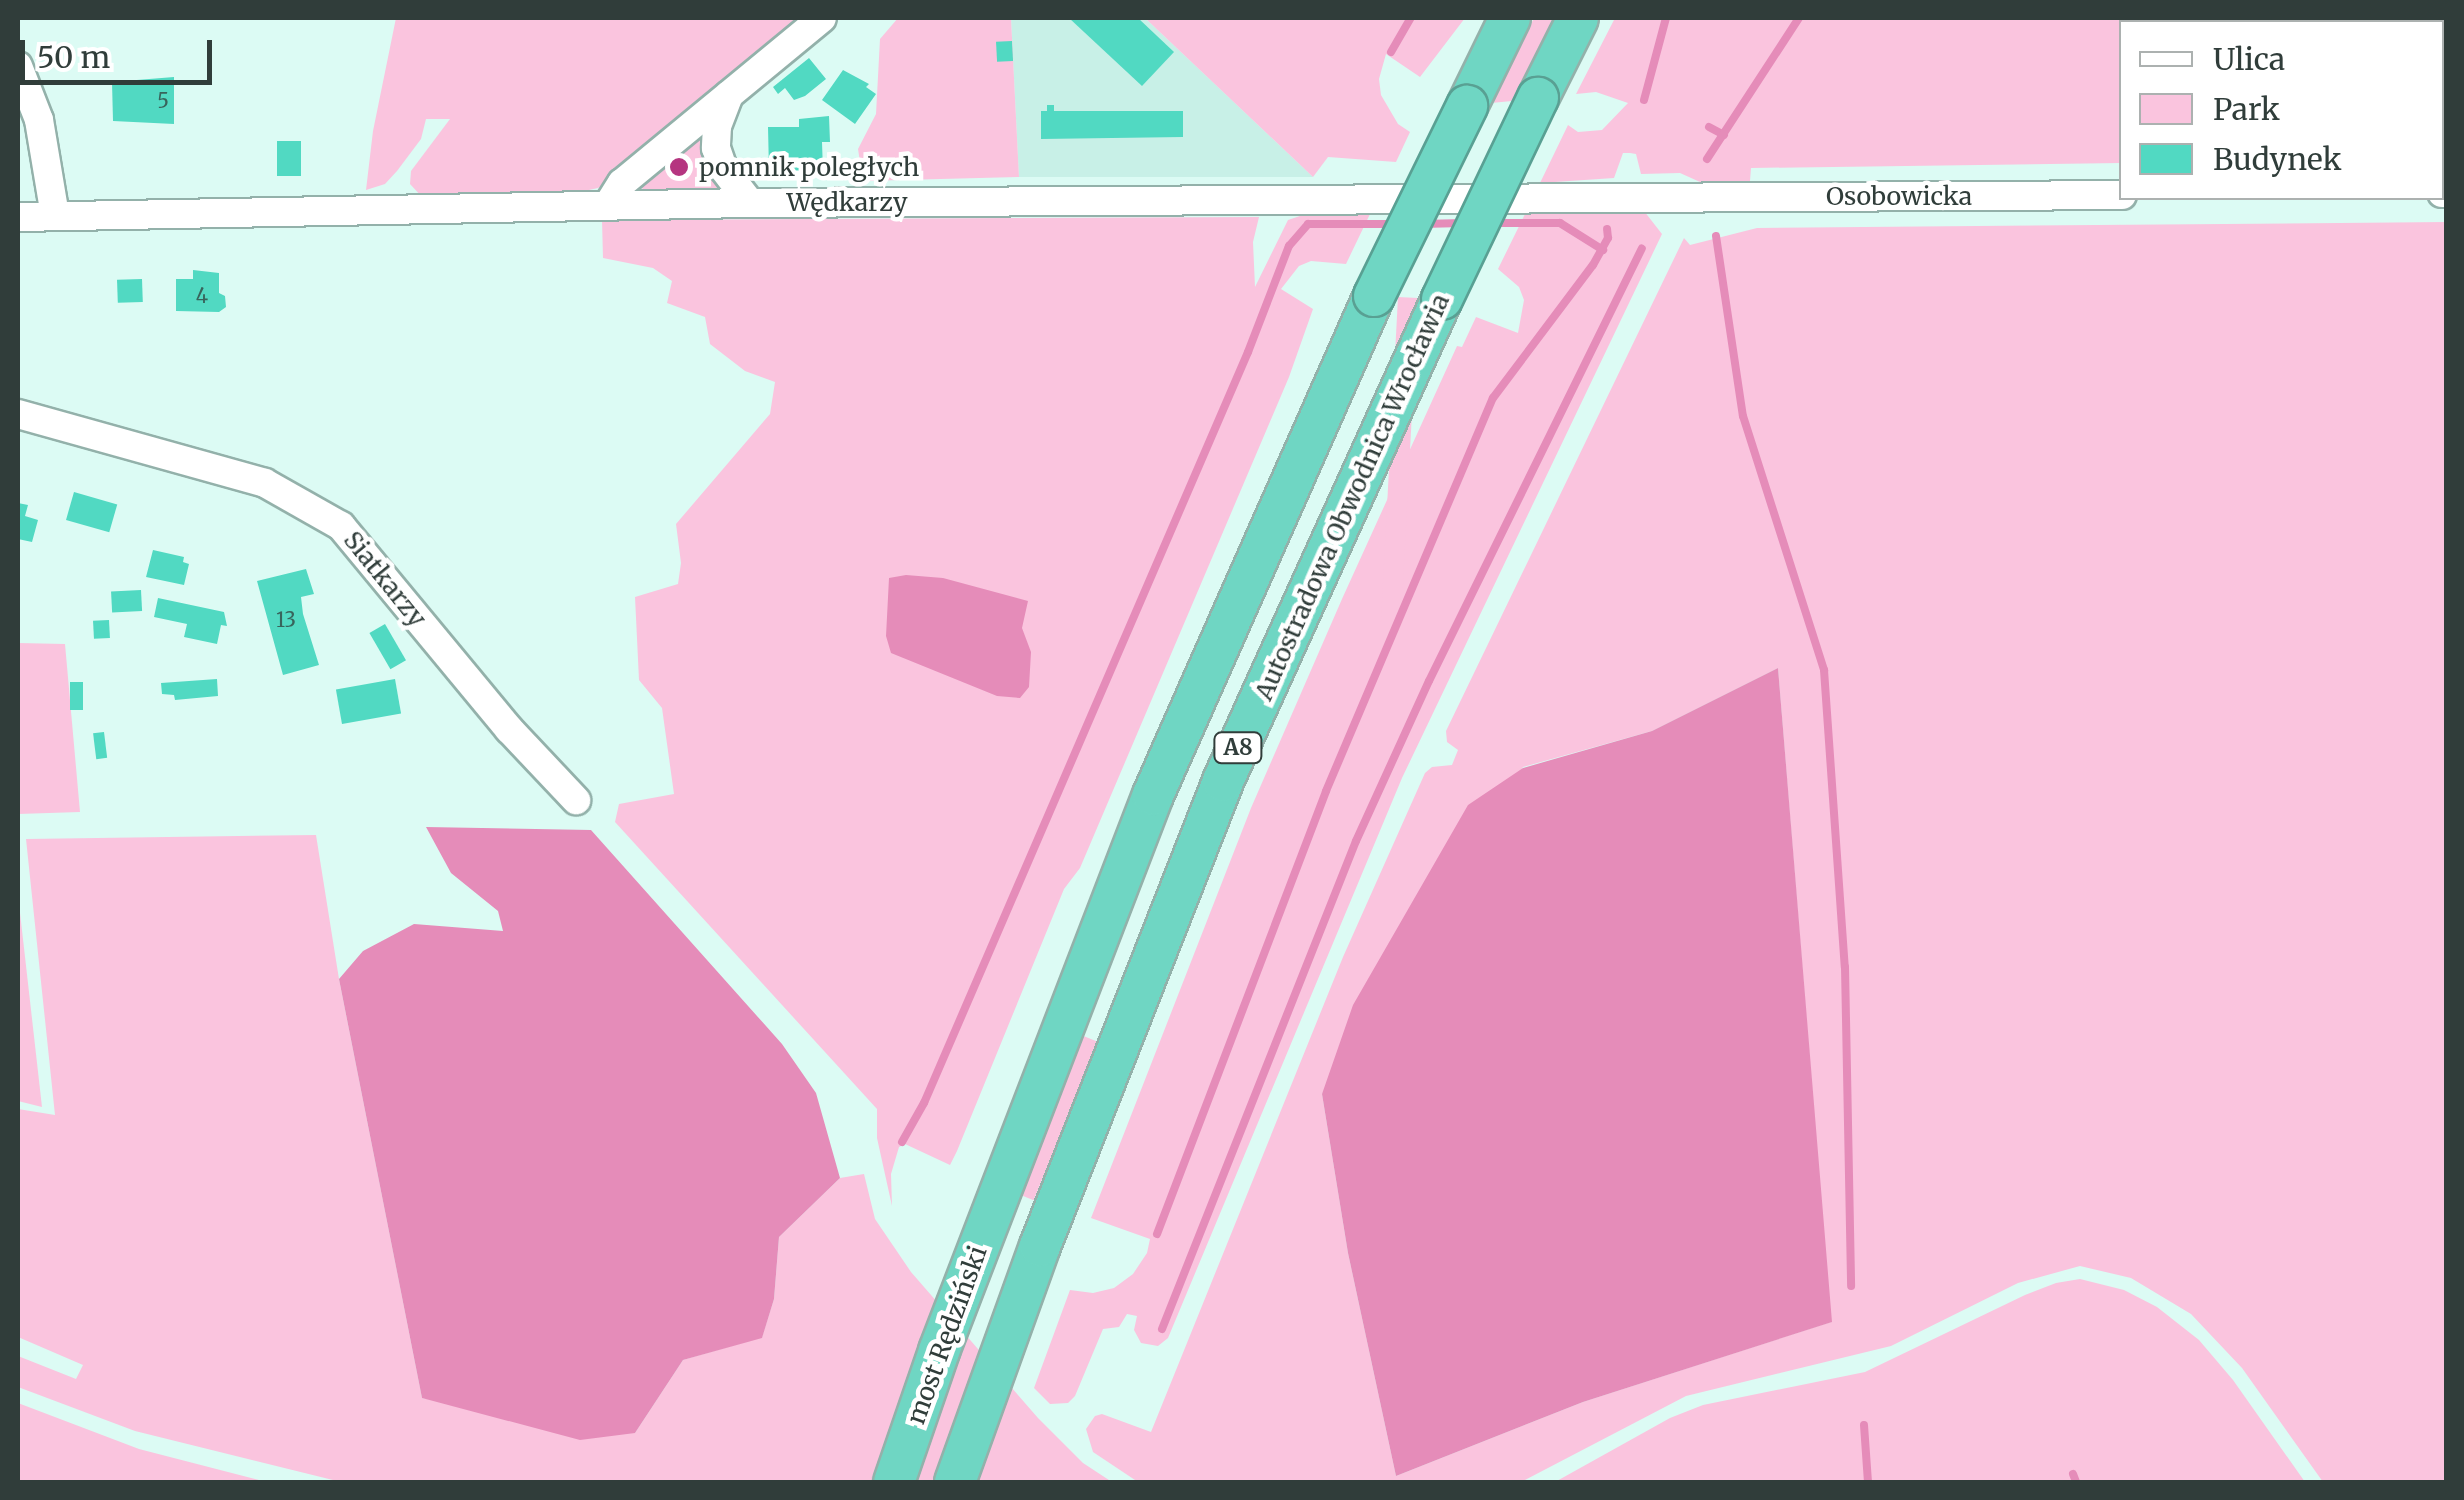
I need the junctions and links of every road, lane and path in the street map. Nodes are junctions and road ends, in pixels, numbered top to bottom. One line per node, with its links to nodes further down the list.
1 (822, 18): 5 (street)
2 (1510, 18): 14 (highway, most Rędziński / A8, bridge)
3 (1578, 18): 15 (highway, Autostradowa Obwodnica Wrocławia / A8, bridge)
4 (18, 66): 10 (street)
5 (730, 94): 8 (street); 9 (street)
6 (2119, 195): 7 (street, Osobowicka)
7 (1677, 197): 8 (street, Wędkarzy)
8 (750, 203): 9 (street, Wędkarzy)
9 (608, 204): 10 (street, Wędkarzy)
10 (55, 216): 11 (street, Wędkarzy)
11 (18, 217)
12 (18, 414): 13 (street, Siatkarzy)
13 (576, 800)
14 (894, 1482)
15 (955, 1482)

